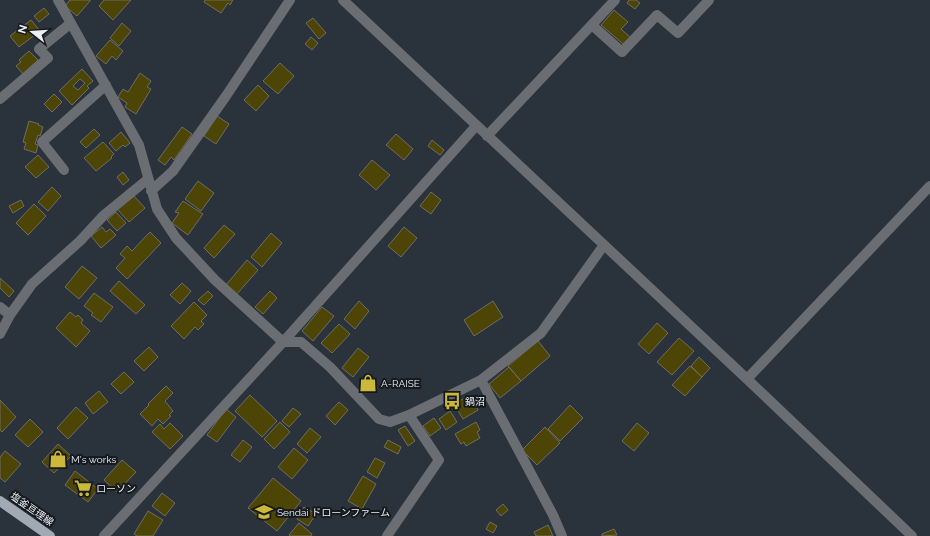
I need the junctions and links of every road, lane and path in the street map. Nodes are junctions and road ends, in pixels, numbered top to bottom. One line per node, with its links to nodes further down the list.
1 (58, 0): 6 (street)
2 (290, 0): 15 (street)
3 (343, 0): 10 (street)
4 (615, 0): 7 (street)
5 (709, 0): 7 (street)
6 (71, 23): 8 (street); 9 (street)
7 (592, 25): 11 (street)
8 (106, 85): 12 (street); 13 (street)
9 (0, 99)
10 (476, 126): 11 (street); 20 (street)
11 (487, 136): 16 (street)
12 (64, 170)
13 (148, 179): 15 (street); 18 (street)
14 (930, 186): 21 (street)
15 (151, 191): 20 (street)
16 (604, 245): 21 (street); 22 (street)
17 (0, 307): 18 (street)
18 (10, 315): 19 (street)
19 (0, 334)
20 (283, 342): 23 (street); 26 (street)
21 (747, 379): 29 (street)
22 (481, 380): 23 (street); 28 (street)
23 (409, 415): 27 (street)
24 (0, 501): 25 (main road, 塩釜亘理線)
25 (50, 536)
26 (104, 536)
27 (387, 536)
28 (562, 536)
29 (912, 536)

